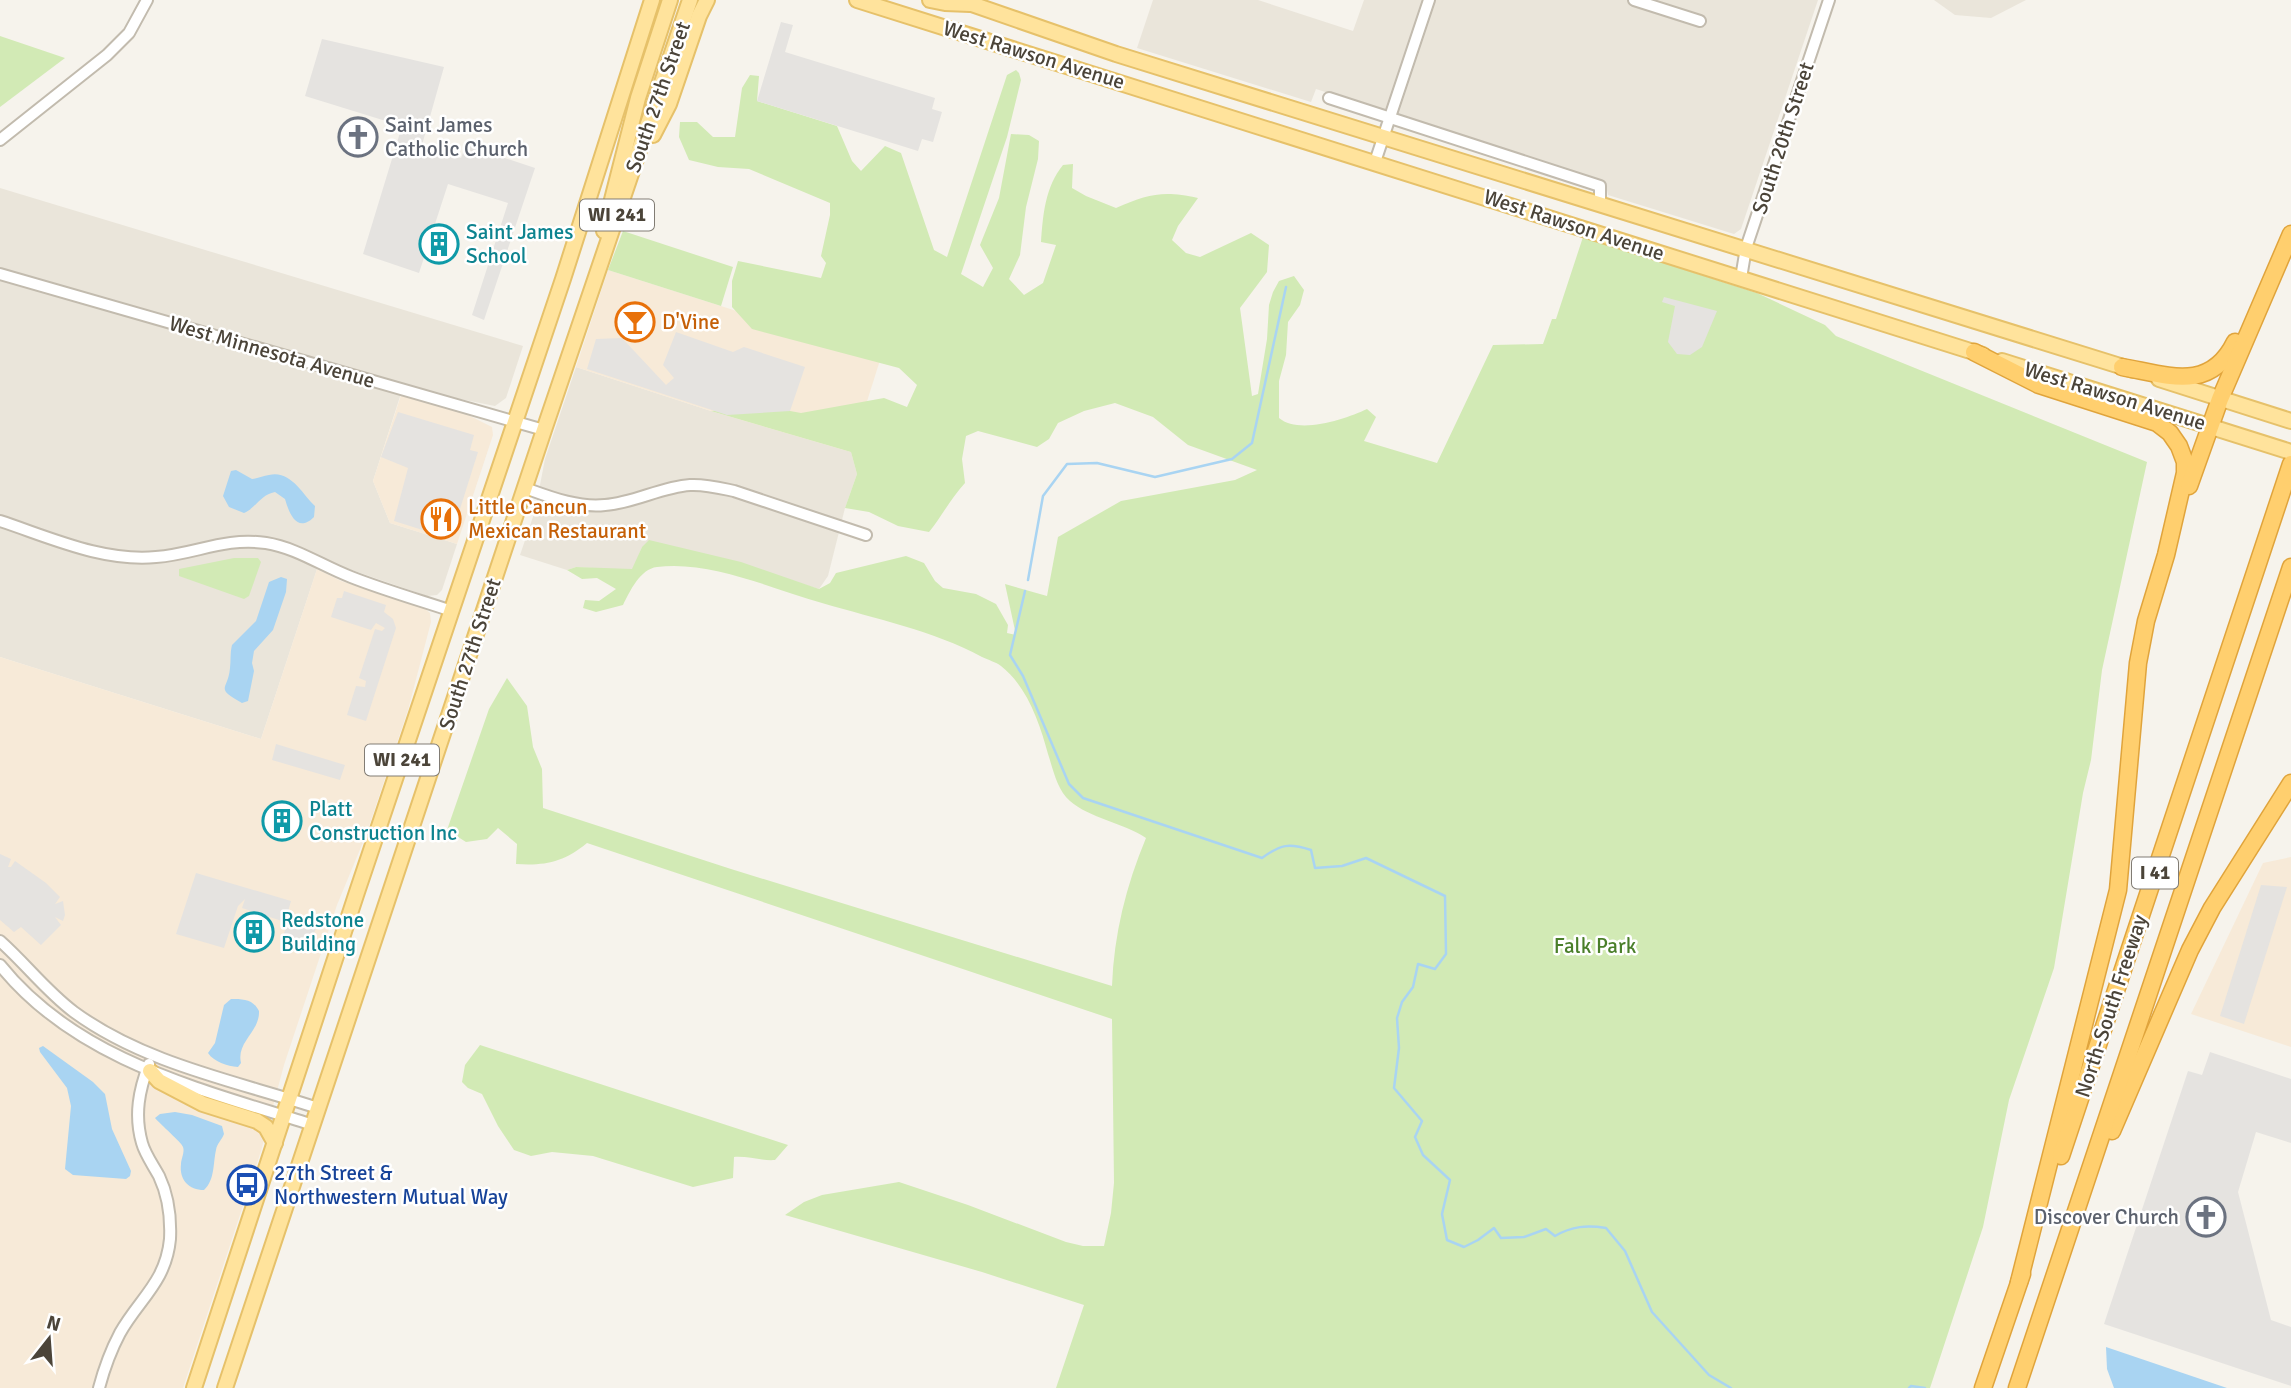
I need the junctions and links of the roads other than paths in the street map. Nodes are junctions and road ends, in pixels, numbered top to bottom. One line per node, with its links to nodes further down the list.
1 (147, 0): 18 (street)
2 (652, 0): 32 (main road, South 27th Street / WI 241)
3 (670, 0): 24 (main road)
4 (691, 0): 20 (main road, South 27th Street / WI 241)
5 (707, 0): 20 (main road)
6 (858, 0): 14 (main road, West Rawson Avenue)
7 (930, 0): 11 (main road)
8 (1429, 0): 16 (street)
9 (1634, 0): 12 (street)
10 (1829, 0): 23 (street, South 20th Street)
11 (969, 1): 13 (main road, West Rawson Avenue)
12 (1700, 21)
13 (1116, 54): 14 (main road); 17 (main road, West Rawson Avenue)
14 (1108, 78): 19 (main road, West Rawson Avenue)
15 (1329, 98): 16 (street)
16 (1389, 117): 17 (street); 21 (street)
17 (1383, 136): 19 (street); 21 (main road, West Rawson Avenue)
18 (0, 140)
19 (1375, 162): 26 (main road, West Rawson Avenue)
20 (630, 180): 24 (main road, South 27th Street / WI 241)
21 (1600, 203): 23 (main road, West Rawson Avenue)
22 (2291, 234): 27 (highway)
23 (1746, 248): 26 (street, South 20th Street); 29 (main road, West Rawson Avenue)
24 (601, 261): 34 (main road, South 27th Street / WI 241)
25 (0, 274): 32 (street, West Minnesota Avenue)
26 (1741, 278): 28 (main road, West Rawson Avenue)
27 (2265, 292): 29 (highway); 30 (highway)
28 (1974, 352): 33 (main road, West Rawson Avenue); 40 (highway)
29 (2122, 367): 30 (main road, West Rawson Avenue)
30 (2220, 399): 31 (main road, West Rawson Avenue); 33 (highway)
31 (2291, 421)
32 (515, 422): 34 (street, West Minnesota Avenue); 42 (main road, South 27th Street / WI 241)
33 (2210, 426): 35 (main road, West Rawson Avenue); 40 (highway)
34 (544, 430): 37 (main road, South 27th Street / WI 241)
35 (2291, 452)
36 (2291, 464): 54 (highway, North-South Freeway / I 41)
37 (525, 488): 39 (street); 49 (main road, South 27th Street / WI 241)
38 (0, 521): 42 (street)
39 (866, 535)
40 (2166, 555): 54 (highway)
41 (2291, 567): 53 (highway, North-South Freeway / I 41)
42 (452, 611): 48 (main road, South 27th Street / WI 241)
43 (2291, 783): 53 (highway)
44 (0, 942): 46 (street)
45 (0, 965): 47 (street)
46 (152, 1055): 47 (street); 48 (street)
47 (148, 1070): 50 (street); 52 (main road); 55 (street)
48 (290, 1099): 49 (street); 50 (main road, South 27th Street / WI 241)
49 (318, 1108): 51 (main road, South 27th Street / WI 241)
50 (285, 1116): 51 (street); 52 (main road, South 27th Street / WI 241)
51 (313, 1125): 57 (main road, South 27th Street / WI 241)
52 (275, 1143): 56 (main road, South 27th Street / WI 241)
53 (2061, 1252): 59 (highway, North-South Freeway / I 41)
54 (2019, 1282): 58 (highway, North-South Freeway / I 41)
55 (99, 1388)
56 (194, 1388)
57 (225, 1388)
58 (1983, 1388)
59 (2017, 1388)

